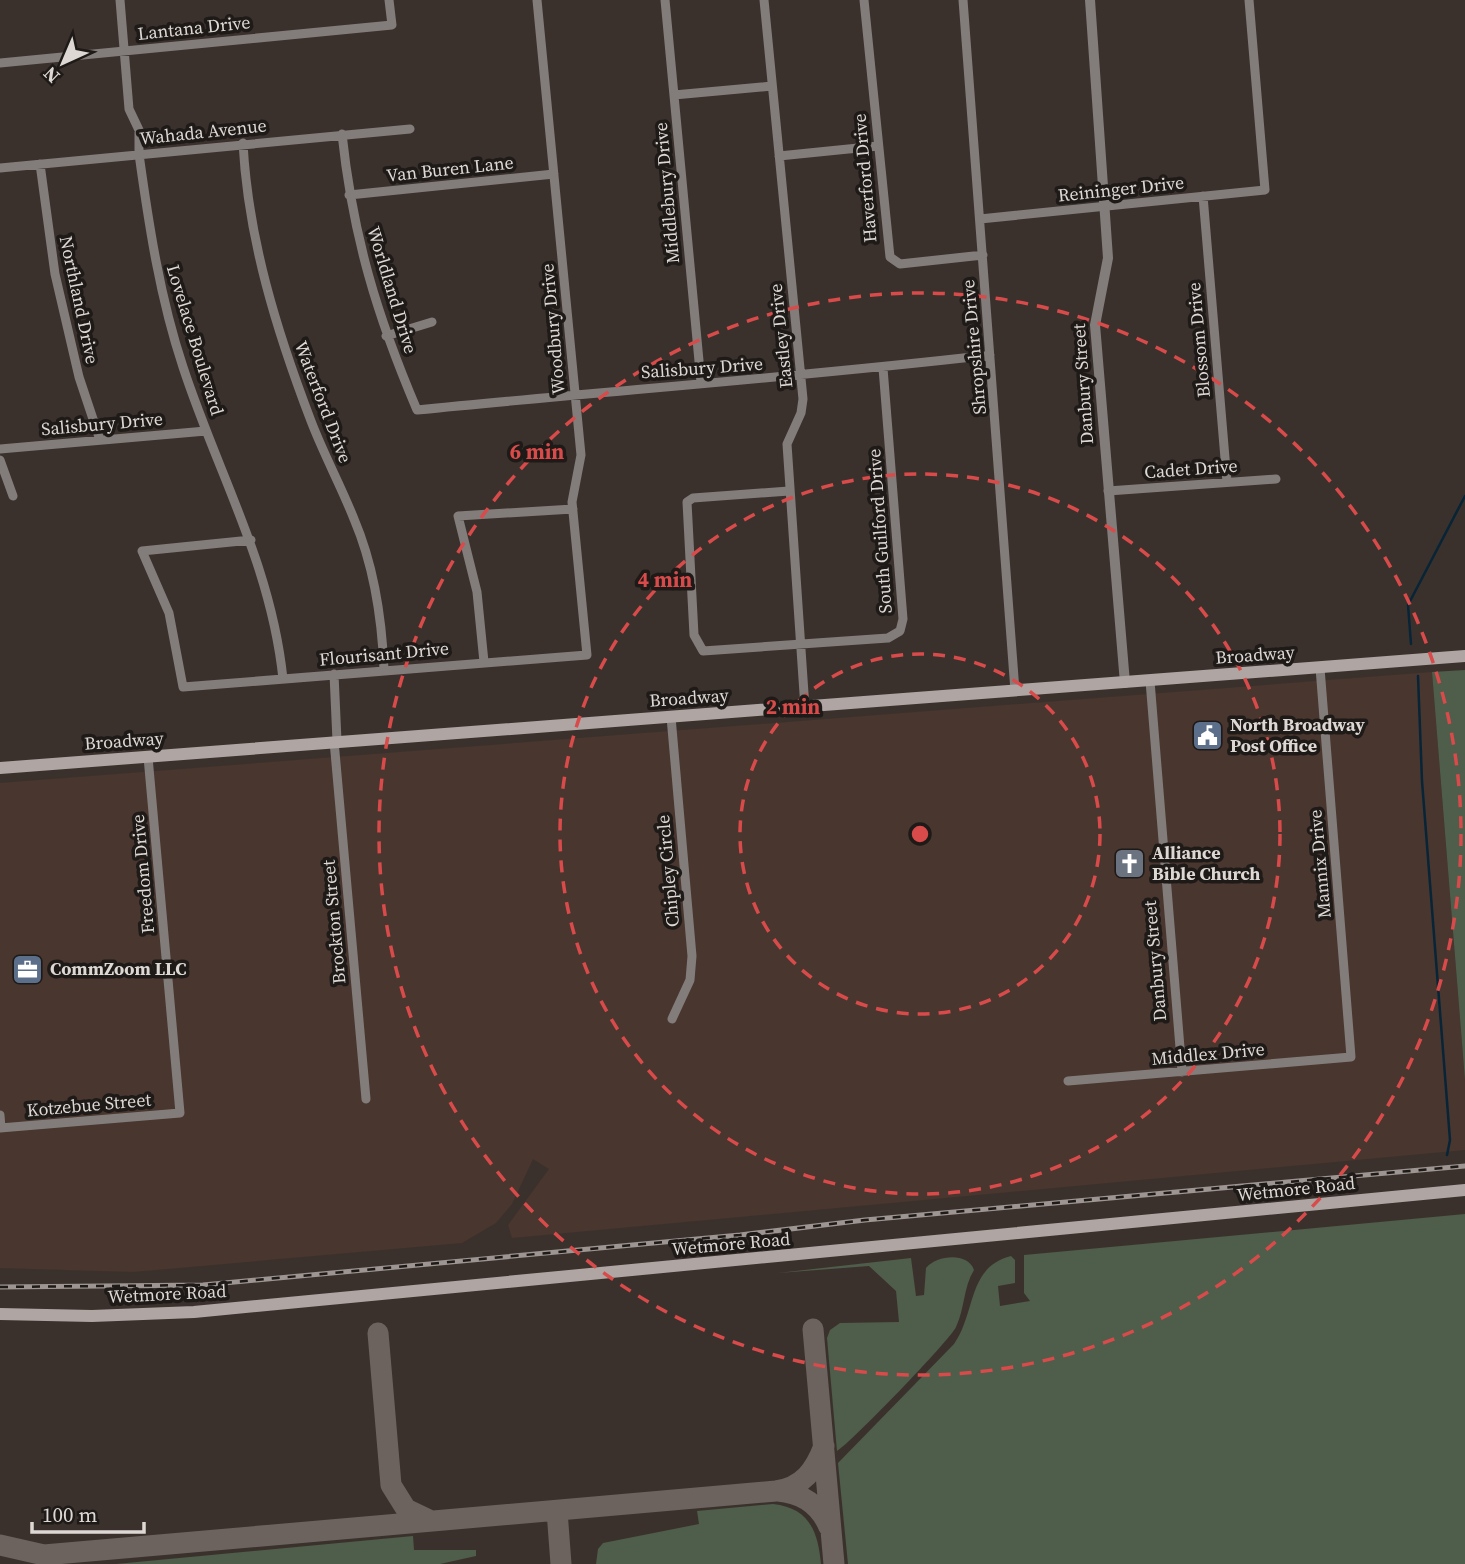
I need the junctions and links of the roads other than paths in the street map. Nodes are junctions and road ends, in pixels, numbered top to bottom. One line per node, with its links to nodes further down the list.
1 (120, 0): 10 (street, Lovelace Boulevard)
2 (390, 0): 10 (street, Lantana Drive)
3 (537, 0): 22 (street, Woodbury Drive)
4 (665, 0): 13 (street, Middlebury Drive)
5 (765, 0): 12 (street, Eastley Drive)
6 (864, 0): 17 (street, Haverford Drive)
7 (963, 0): 26 (street, Shropshire Drive)
8 (1090, 0): 25 (street, Danbury Street)
9 (1250, 0): 24 (street, Reininger Drive)
10 (124, 51): 11 (street, Lantana Drive); 18 (street, Lovelace Boulevard)
11 (0, 63)
12 (772, 86): 13 (street); 19 (street, Eastley Drive)
13 (674, 95): 33 (street, Middlebury Drive)
14 (410, 128): 15 (street, Wahada Avenue)
15 (342, 134): 16 (street, Wahada Avenue); 23 (street, Worldland Drive)
16 (243, 143): 18 (street, Wahada Avenue); 52 (street, Waterford Drive)
17 (878, 146): 19 (street); 27 (street, Haverford Drive)
18 (139, 154): 20 (street, Wahada Avenue); 36 (street, Lovelace Boulevard)
19 (779, 156): 32 (street, Eastley Drive)
20 (40, 164): 21 (street, Wahada Avenue); 37 (street, Northland Drive)
21 (0, 168)
22 (554, 174): 23 (street, Van Buren Lane); 34 (street, Woodbury Drive)
23 (349, 195): 29 (street, Worldland Drive)
24 (1203, 196): 25 (street, Reininger Drive); 41 (street, Blossom Drive)
25 (1105, 206): 26 (street, Reininger Drive); 43 (street, Danbury Street)
26 (980, 219): 27 (street, Shropshire Drive)
27 (983, 255): 30 (street, Shropshire Drive)
28 (432, 322): 29 (street)
29 (386, 336): 35 (street, Worldland Drive)
30 (990, 355): 31 (street, Salisbury Drive); 57 (street, Shropshire Drive)
31 (883, 368): 32 (street, Salisbury Drive); 47 (street, South Guilford Drive)
32 (801, 377): 33 (street, Salisbury Drive); 42 (street, Eastley Drive)
33 (701, 382): 34 (street, Salisbury Drive)
34 (575, 395): 35 (street, Salisbury Drive); 45 (street, Woodbury Drive)
35 (417, 410)
36 (206, 430): 37 (street, Salisbury Drive); 46 (street, Lovelace Boulevard)
37 (100, 440): 38 (street, Salisbury Drive)
38 (0, 449)
39 (0, 460): 44 (street)
40 (1276, 479): 41 (street, Cadet Drive)
41 (1227, 482): 43 (street, Cadet Drive)
42 (789, 491): 47 (street, Eastley Drive); 47 (street)
43 (1108, 491): 56 (street, Danbury Street)
44 (13, 496)
45 (573, 509): 48 (street, Woodbury Drive); 50 (street)
46 (251, 540): 54 (street, Lovelace Boulevard); 54 (street, Flourisant Drive)
47 (800, 643): 58 (street, Eastley Drive)
48 (587, 654): 50 (street, Flourisant Drive)
49 (1465, 656): 51 (main road, Broadway)
50 (484, 662): 52 (street, Flourisant Drive)
51 (1320, 668): 55 (main road, Broadway); 64 (street, Mannix Drive)
52 (384, 670): 53 (street, Flourisant Drive)
53 (334, 674): 54 (street, Flourisant Drive); 60 (street, Brockton Street)
54 (283, 679)
55 (1150, 681): 56 (main road, Broadway); 65 (street, Danbury Street)
56 (1125, 683): 57 (main road, Broadway)
57 (1015, 691): 58 (main road, Broadway)
58 (805, 708): 59 (main road, Broadway)
59 (671, 717): 60 (main road, Broadway); 63 (street, Chipley Circle)
60 (335, 741): 61 (main road, Broadway); 67 (street, Brockton Street)
61 (148, 757): 62 (main road, Broadway); 68 (street, Freedom Drive)
62 (0, 768)
63 (672, 1019)
64 (1351, 1057): 65 (street, Middlex Drive)
65 (1182, 1072): 66 (street, Middlex Drive)
66 (1068, 1081)
67 (366, 1099)
68 (180, 1113): 70 (street, Kotzebue Street)
69 (0, 1115): 70 (street)
70 (1, 1128)
71 (1465, 1190): 72 (main road, Wetmore Road)
72 (0, 1314)

